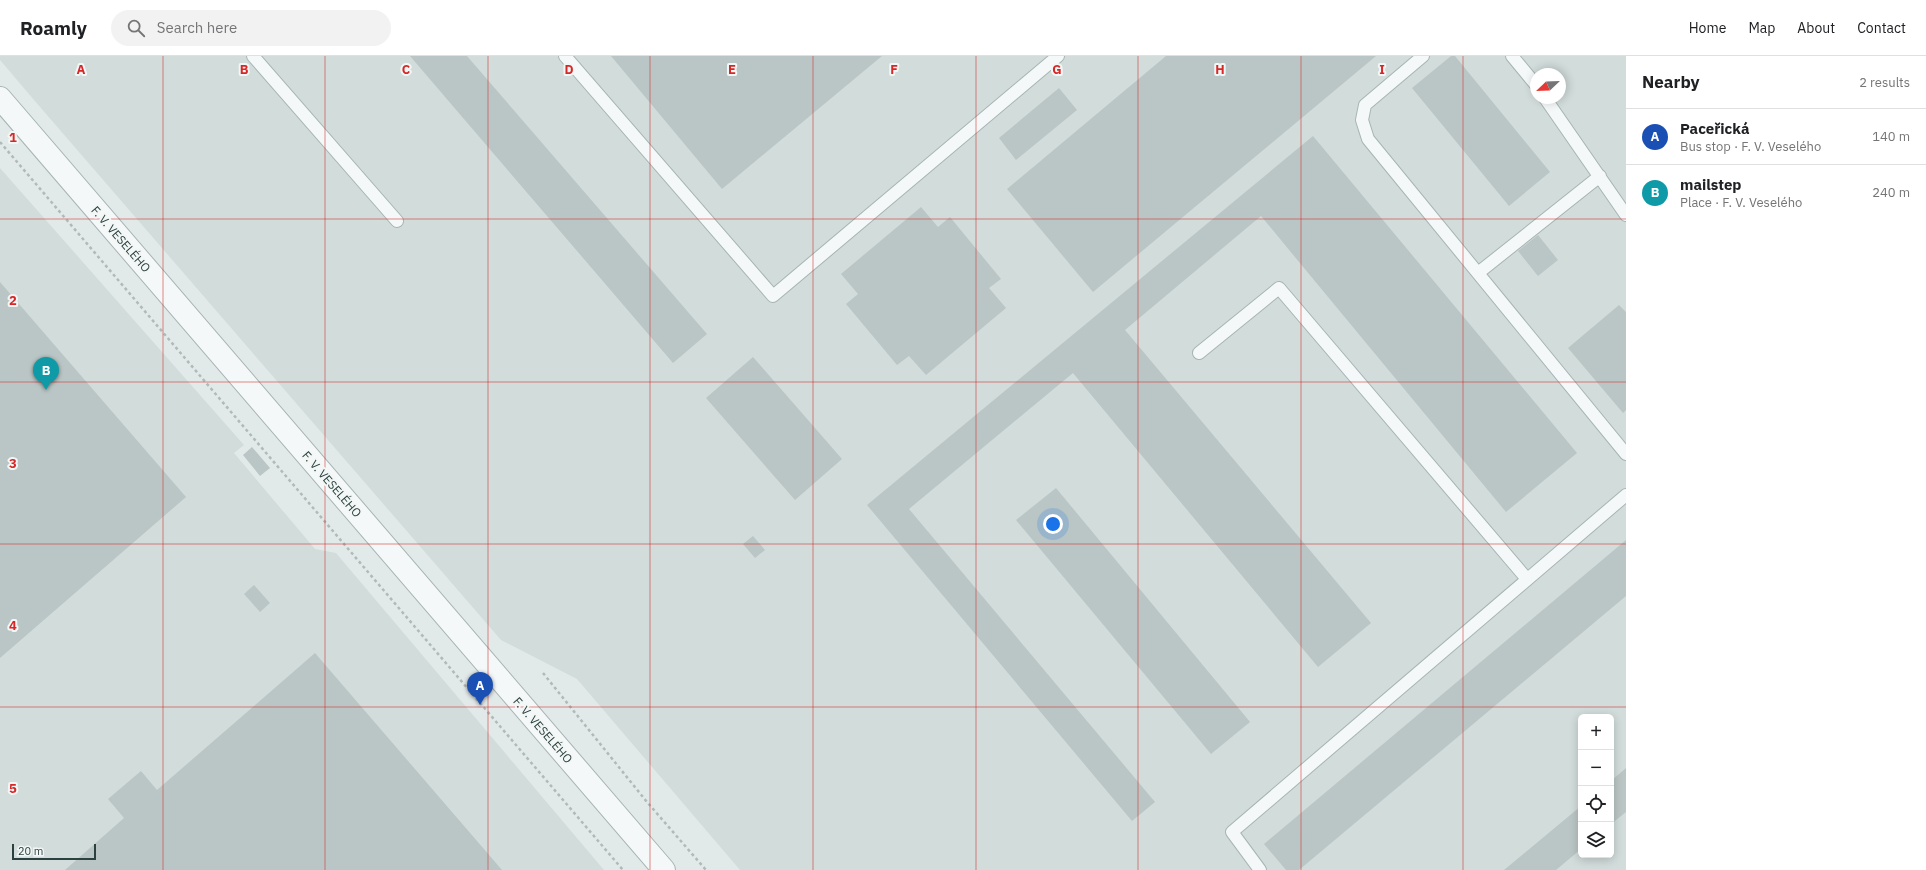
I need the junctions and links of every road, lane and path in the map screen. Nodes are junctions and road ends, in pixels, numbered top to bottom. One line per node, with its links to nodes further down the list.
1 (253, 56): 12 (lane)
2 (565, 56): 3 (lane)
3 (1058, 56)
4 (1423, 56): 13 (lane)
5 (1512, 56): 6 (lane)
6 (1530, 78)
7 (0, 98): 20 (street, F. V. VESELÉHO)
8 (1549, 104): 10 (lane)
9 (0, 142): 19 (path)
10 (1600, 176): 11 (lane); 13 (lane)
11 (1626, 215)
12 (397, 221)
13 (1478, 273): 15 (lane)
14 (1199, 353): 17 (lane)
15 (1626, 454)
16 (1626, 495): 17 (lane)
17 (1527, 579): 22 (lane)
18 (543, 673): 21 (path)
19 (623, 870)
20 (664, 870)
21 (706, 870)
22 (1260, 870)

